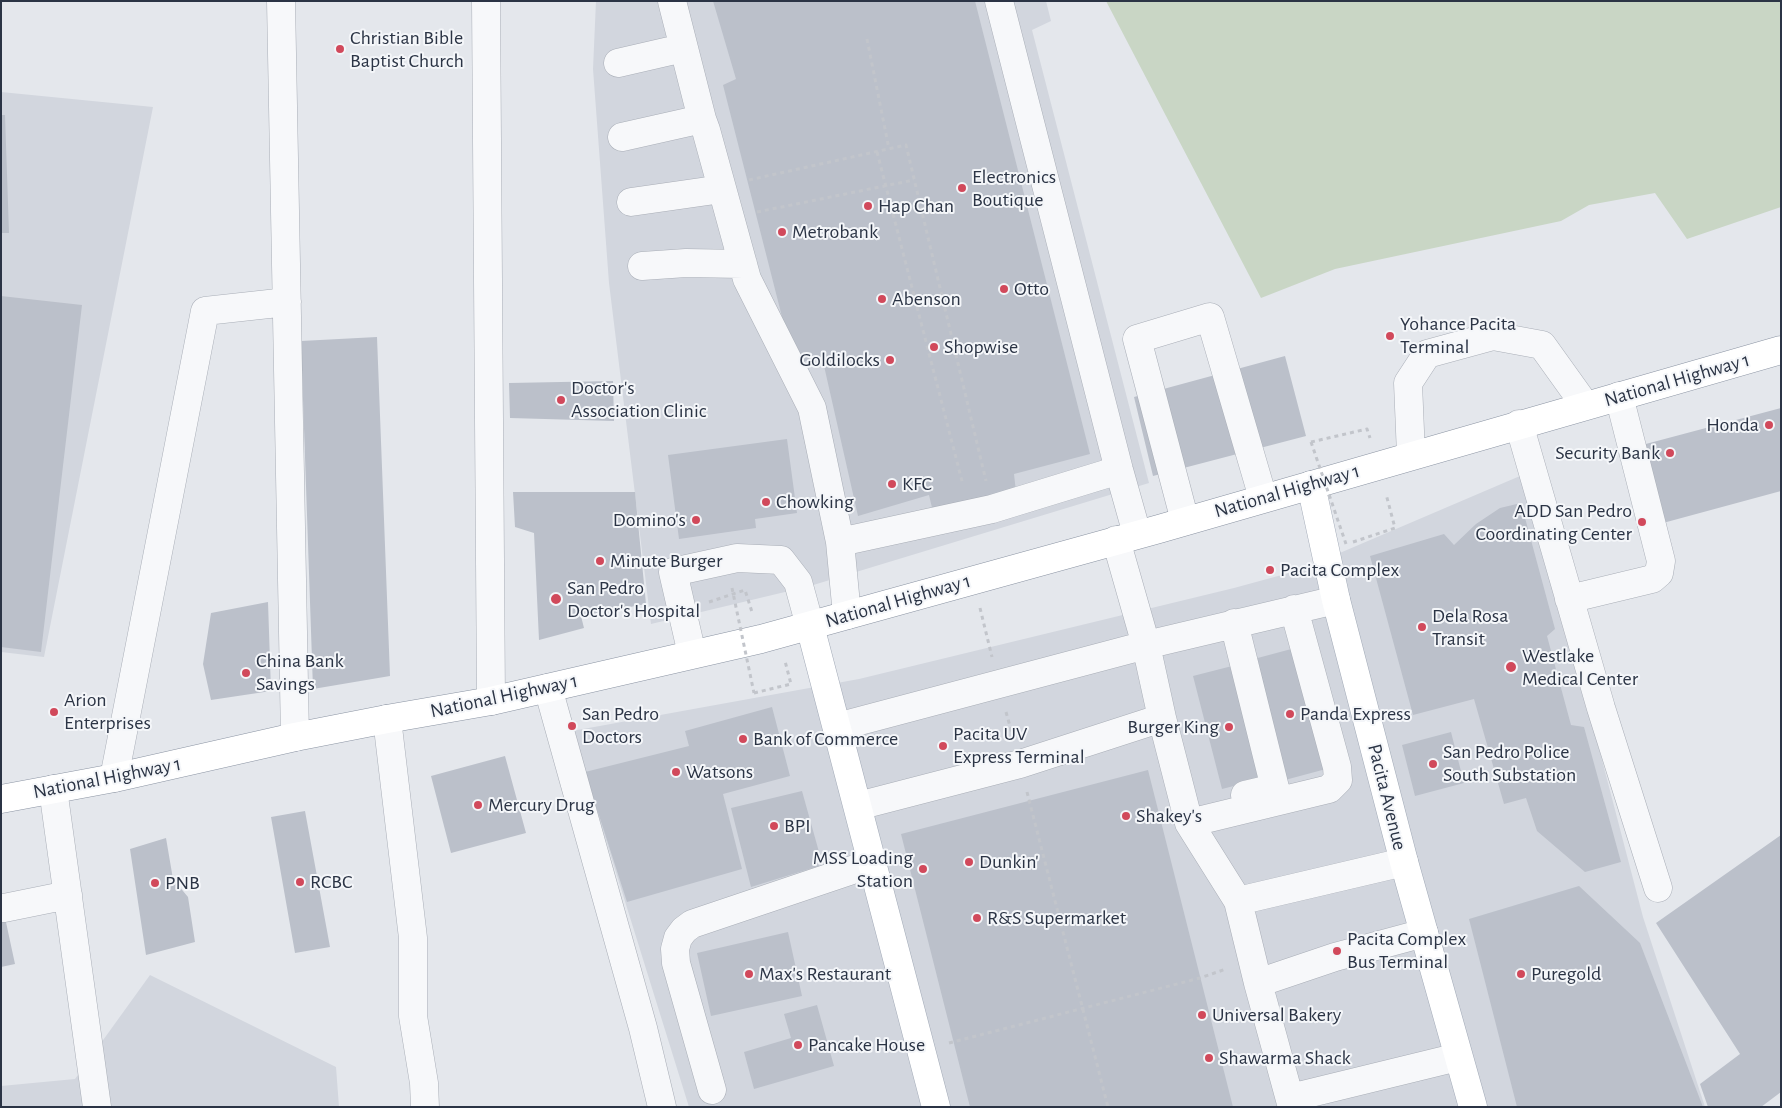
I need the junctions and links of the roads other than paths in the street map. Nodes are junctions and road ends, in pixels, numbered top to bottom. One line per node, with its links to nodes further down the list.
1 (281, 1): 13 (street)
2 (486, 1): 34 (street)
3 (672, 1): 5 (street)
4 (999, 1): 19 (street)
5 (683, 48): 6 (street); 7 (street)
6 (618, 64)
7 (702, 119): 8 (street); 9 (street)
8 (622, 137)
9 (722, 189): 10 (street); 11 (street)
10 (631, 202)
11 (743, 264): 12 (street); 24 (street)
12 (642, 266)
13 (287, 302): 38 (street); 39 (street)
14 (1781, 350): 15 (main road, National Highway 1)
15 (1619, 396): 16 (main road, National Highway 1); 25 (street)
16 (1585, 405): 17 (main road, National Highway 1); 18 (street)
17 (1519, 424): 18 (main road, National Highway 1); 25 (street)
18 (1411, 455): 20 (main road, National Highway 1)
19 (1119, 470): 23 (street); 24 (street)
20 (1310, 485): 21 (main road, National Highway 1); 26 (main road, Pacita Avenue)
21 (1262, 498): 22 (main road, National Highway 1); 22 (street)
22 (1185, 521): 23 (main road, National Highway 1)
23 (1126, 537): 28 (main road, National Highway 1); 31 (street)
24 (840, 542): 28 (street)
25 (1569, 599): 46 (street)
26 (1336, 600): 27 (street); 44 (main road, Pacita Avenue)
27 (1294, 609): 29 (street); 43 (street)
28 (847, 615): 30 (main road, National Highway 1)
29 (1234, 623): 31 (street); 43 (street)
30 (810, 626): 32 (main road, National Highway 1); 32 (street); 37 (main road)
31 (1146, 645): 36 (street); 37 (street)
32 (692, 654): 33 (main road, National Highway 1)
33 (548, 688): 34 (main road, National Highway 1); 57 (street)
34 (491, 701): 35 (main road, National Highway 1)
35 (387, 718): 38 (main road, National Highway 1); 56 (street)
36 (1162, 718): 42 (street); 43 (street)
37 (837, 727): 42 (main road)
38 (295, 737): 39 (main road, National Highway 1)
39 (114, 778): 40 (main road, National Highway 1)
40 (53, 789): 41 (main road, National Highway 1); 47 (street)
41 (1, 799)
42 (858, 806): 45 (main road)
43 (1187, 816): 48 (street)
44 (1404, 862): 48 (street); 50 (main road, Pacita Avenue)
45 (873, 864): 53 (street); 58 (main road)
46 (1658, 888)
47 (68, 894): 49 (street); 55 (street)
48 (1238, 901): 51 (street)
49 (4, 908)
50 (1424, 933): 51 (street); 52 (main road, Pacita Avenue)
51 (1255, 971): 54 (street)
52 (1458, 1057): 54 (street); 59 (main road, Pacita Avenue)
53 (712, 1090)
54 (1291, 1102)
55 (97, 1107)
56 (425, 1107)
57 (662, 1107)
58 (936, 1107)
59 (1473, 1107)

